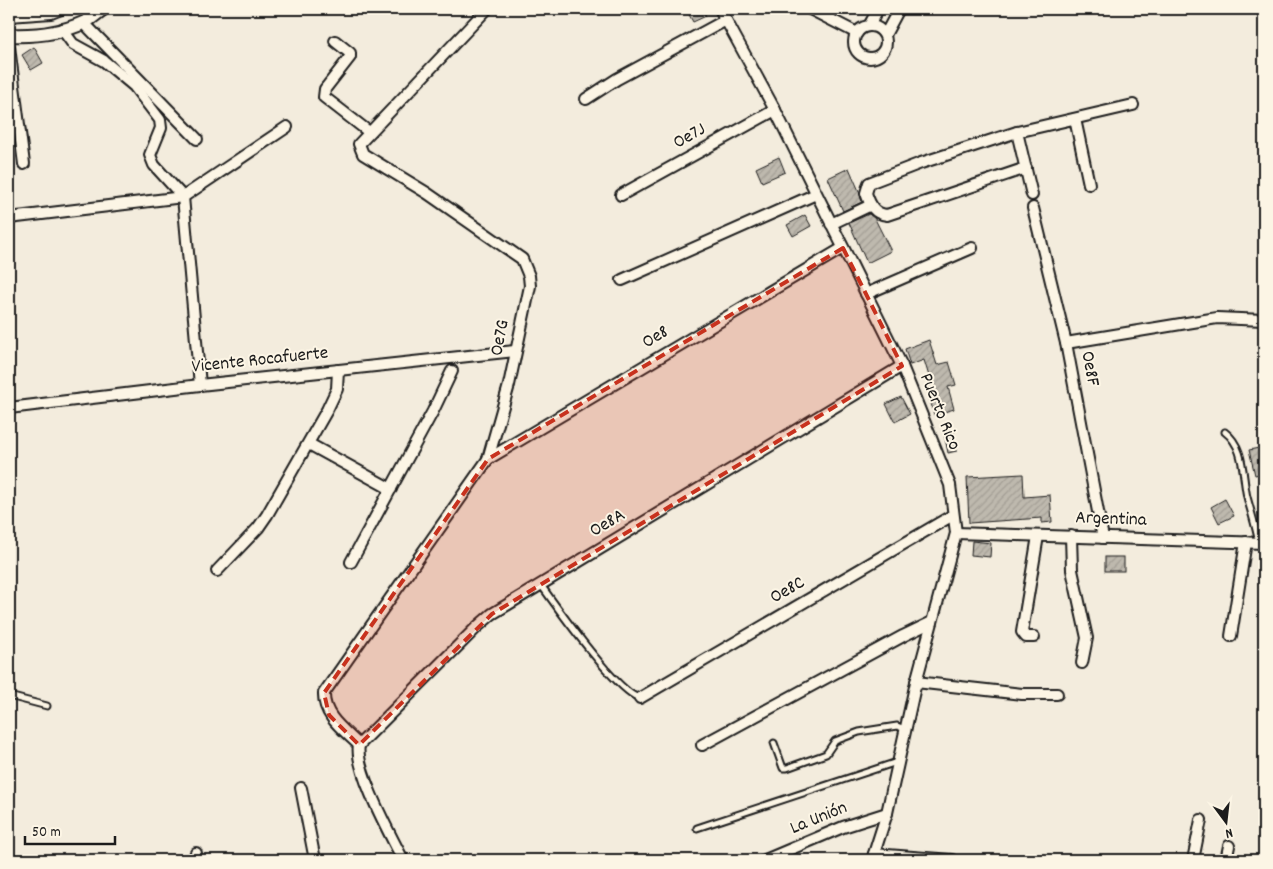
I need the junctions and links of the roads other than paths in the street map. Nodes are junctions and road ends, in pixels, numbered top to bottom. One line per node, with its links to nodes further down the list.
1 (61, 9): 8 (street)
2 (103, 9): 10 (street)
3 (486, 9): 23 (street, Oe7G)
4 (720, 9): 9 (street, Puerto Rico)
5 (810, 9): 13 (street)
6 (878, 9): 11 (street)
7 (899, 9): 15 (street)
8 (9, 16)
9 (726, 20): 18 (street); 20 (street, Puerto Rico)
10 (84, 23): 12 (street); 25 (street)
11 (869, 26): 13 (street); 15 (street)
12 (62, 30): 14 (street); 32 (street)
13 (857, 33): 15 (street)
14 (9, 35)
15 (885, 35)
16 (335, 41): 23 (street)
17 (9, 47): 26 (street)
18 (586, 99)
19 (1133, 105): 21 (street)
20 (775, 110): 29 (street, Puerto Rico); 30 (street, Oe7J)
21 (1075, 118): 24 (street); 28 (street)
22 (288, 127): 32 (street)
23 (369, 132): 43 (street, Oe7G)
24 (1017, 132): 27 (street); 33 (street)
25 (197, 139)
26 (24, 164)
27 (1026, 168): 31 (street); 33 (street)
28 (1089, 184)
29 (816, 194): 36 (street, Puerto Rico); 39 (street)
30 (621, 195)
31 (1032, 195)
32 (183, 197): 35 (street); 47 (street)
33 (871, 205): 36 (street)
34 (1033, 208): 42 (street, Oe8F)
35 (9, 218)
36 (831, 224): 37 (street, Puerto Rico)
37 (843, 248): 40 (street, Puerto Rico); 51 (street, Oe8)
38 (972, 248): 40 (street)
39 (622, 280)
40 (866, 294): 44 (street, Puerto Rico)
41 (1264, 320): 42 (street)
42 (1066, 343): 57 (street, Oe8F)
43 (515, 351): 45 (street, Vicente Rocafuerte); 51 (street, Oe7G)
44 (902, 366): 53 (street, Puerto Rico); 62 (street, Oe8A)
45 (338, 370): 47 (street, Vicente Rocafuerte); 50 (street)
46 (452, 371): 52 (street)
47 (200, 385): 48 (street, Vicente Rocafuerte)
48 (9, 408)
49 (1225, 432): 59 (lane)
50 (309, 444): 52 (street); 61 (street)
51 (488, 459): 74 (street, Oe7G)
52 (390, 489): 60 (street)
53 (954, 515): 54 (street, Puerto Rico); 70 (street, Oe8C)
54 (956, 533): 55 (street, Argentina); 63 (street, Puerto Rico)
55 (1038, 536): 56 (street, Argentina); 65 (street)
56 (1072, 536): 57 (street, Argentina); 66 (street)
57 (1103, 538): 58 (street, Argentina)
58 (1246, 542): 59 (street, Argentina); 64 (street)
59 (1262, 543)
60 (351, 562)
61 (217, 570)
62 (542, 585): 70 (lane); 74 (street, Oe8A)
63 (932, 622): 67 (street, Puerto Rico); 75 (street)
64 (1231, 636)
65 (1034, 637)
66 (1082, 663)
67 (916, 682): 68 (street); 72 (street, Puerto Rico)
68 (1057, 694)
69 (9, 696): 71 (lane)
70 (640, 698)
71 (47, 706)
72 (905, 729): 73 (lane); 76 (street, Puerto Rico)
73 (774, 743)
74 (359, 745): 84 (street)
75 (702, 745)
76 (898, 762): 78 (street, Puerto Rico); 80 (lane)
77 (301, 788): 83 (street)
78 (887, 813): 82 (street, Puerto Rico); 85 (street, La Unión)
79 (1201, 820): 87 (street)
80 (697, 828)
81 (1229, 846): 88 (street)
82 (873, 857): 86 (street)
83 (315, 860)
84 (403, 860)
85 (764, 860)
86 (952, 860)
87 (1193, 860)
88 (1226, 860)

